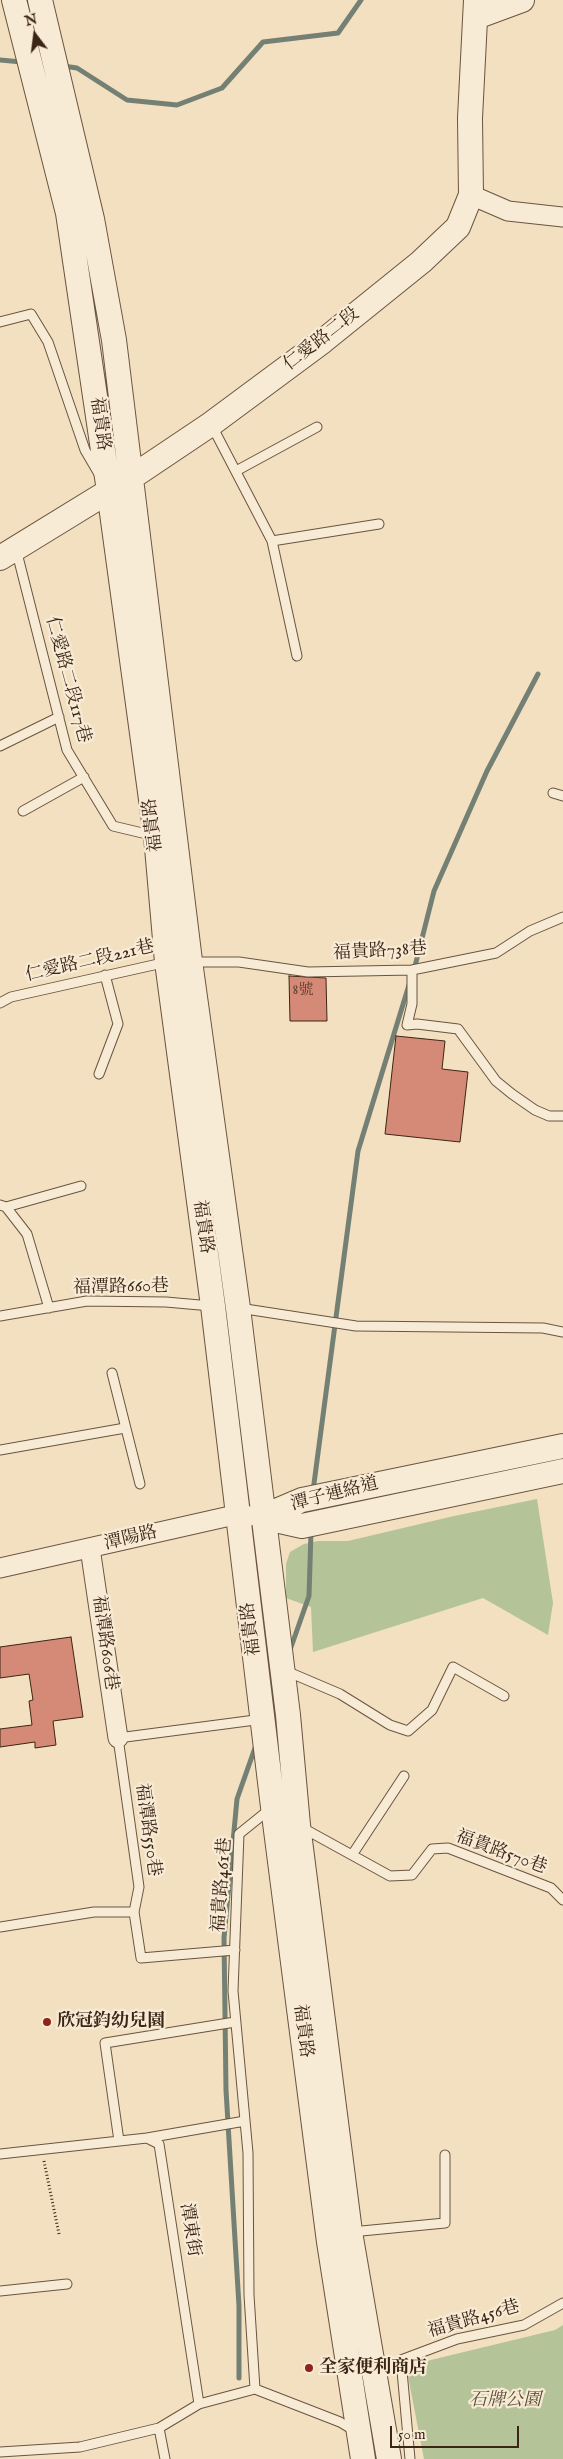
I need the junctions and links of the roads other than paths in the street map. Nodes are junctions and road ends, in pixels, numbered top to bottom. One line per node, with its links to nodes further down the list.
1 (14, 0): 12 (street, 福貴路)
2 (40, 0): 11 (street, 福貴路)
3 (522, 0): 4 (street)
4 (476, 8): 5 (street, 仁愛路二段)
5 (471, 195): 6 (street); 8 (street, 仁愛路二段)
6 (563, 217)
7 (0, 322): 12 (lane)
8 (212, 424): 10 (lane); 11 (street, 仁愛路二段)
9 (317, 427): 10 (lane)
10 (236, 471): 14 (lane)
11 (132, 477): 12 (street, 仁愛路二段); 25 (street, 福貴路)
12 (109, 491): 15 (street, 仁愛路二段); 23 (street, 福貴路)
13 (379, 524): 14 (lane)
14 (272, 541): 16 (lane)
15 (8, 554): 17 (lane, 仁愛路二段117巷)
16 (297, 656)
17 (59, 717): 18 (lane); 19 (lane, 仁愛路二段117巷)
18 (0, 746)
19 (84, 777): 22 (lane); 23 (lane, 仁愛路二段117巷)
20 (553, 793): 21 (lane)
21 (563, 796)
22 (24, 811)
23 (156, 836): 25 (street, 福貴路)
24 (563, 918): 26 (lane, 福貴路738巷)
25 (178, 962): 26 (lane, 福貴路738巷); 27 (lane, 仁愛路二段221巷); 33 (street, 福貴路); 35 (street, 福貴路)
26 (412, 970): 30 (lane)
27 (105, 975): 28 (lane, 仁愛路二段221巷); 29 (lane)
28 (0, 1003)
29 (99, 1074)
30 (563, 1116)
31 (81, 1186): 32 (lane)
32 (3, 1206): 34 (lane)
33 (213, 1306): 34 (lane, 福潭路660巷); 44 (street, 福貴路)
34 (49, 1308): 36 (lane, 福潭路660巷)
35 (238, 1308): 37 (lane); 45 (street, 福貴路)
36 (0, 1316)
37 (563, 1332)
38 (112, 1373): 39 (lane)
39 (125, 1428): 41 (lane); 43 (lane)
40 (563, 1446): 45 (street, 潭子連絡道)
41 (0, 1450)
42 (563, 1472): 45 (street, 潭子連絡道)
43 (140, 1484)
44 (239, 1514): 45 (street, 潭陽路); 46 (street, 潭陽路); 50 (street, 福貴路)
45 (262, 1517): 48 (street, 福貴路)
46 (90, 1548): 47 (street, 潭陽路); 51 (street, 福潭路606巷)
47 (0, 1568)
48 (280, 1669): 49 (lane); 54 (street, 福貴路)
49 (504, 1696)
50 (263, 1718): 51 (lane); 53 (street, 福貴路)
51 (118, 1738): 57 (lane, 福潭路550巷)
52 (404, 1776): 55 (lane)
53 (273, 1807): 54 (lane, 福貴路570巷); 59 (lane, 福貴路461巷); 73 (street, 福貴路)
54 (298, 1825): 55 (lane, 福貴路570巷); 66 (street, 福貴路)
55 (352, 1855): 56 (lane, 福貴路570巷)
56 (563, 1900)
57 (134, 1912): 58 (lane); 59 (lane, 福潭路550巷)
58 (0, 1928)
59 (235, 1950): 60 (lane, 福貴路461巷)
60 (235, 2022): 61 (lane, 福貴路461巷); 63 (lane)
61 (245, 2121): 62 (lane); 70 (lane, 福貴路461巷)
62 (147, 2138): 63 (lane); 71 (lane, 潭東街)
63 (120, 2141): 64 (lane)
64 (0, 2154)
65 (445, 2155): 66 (lane)
66 (350, 2232): 78 (street, 福貴路)
67 (67, 2284): 68 (lane)
68 (0, 2290)
69 (563, 2303): 79 (lane, 福貴路456巷)
70 (255, 2388): 71 (lane); 73 (lane)
71 (199, 2404): 72 (lane)
72 (159, 2428): 74 (lane); 75 (lane)
73 (359, 2434): 76 (street, 福貴路); 77 (lane)
74 (0, 2452)
75 (165, 2459)
76 (363, 2459)
77 (374, 2459)
78 (389, 2459)
79 (410, 2459)

